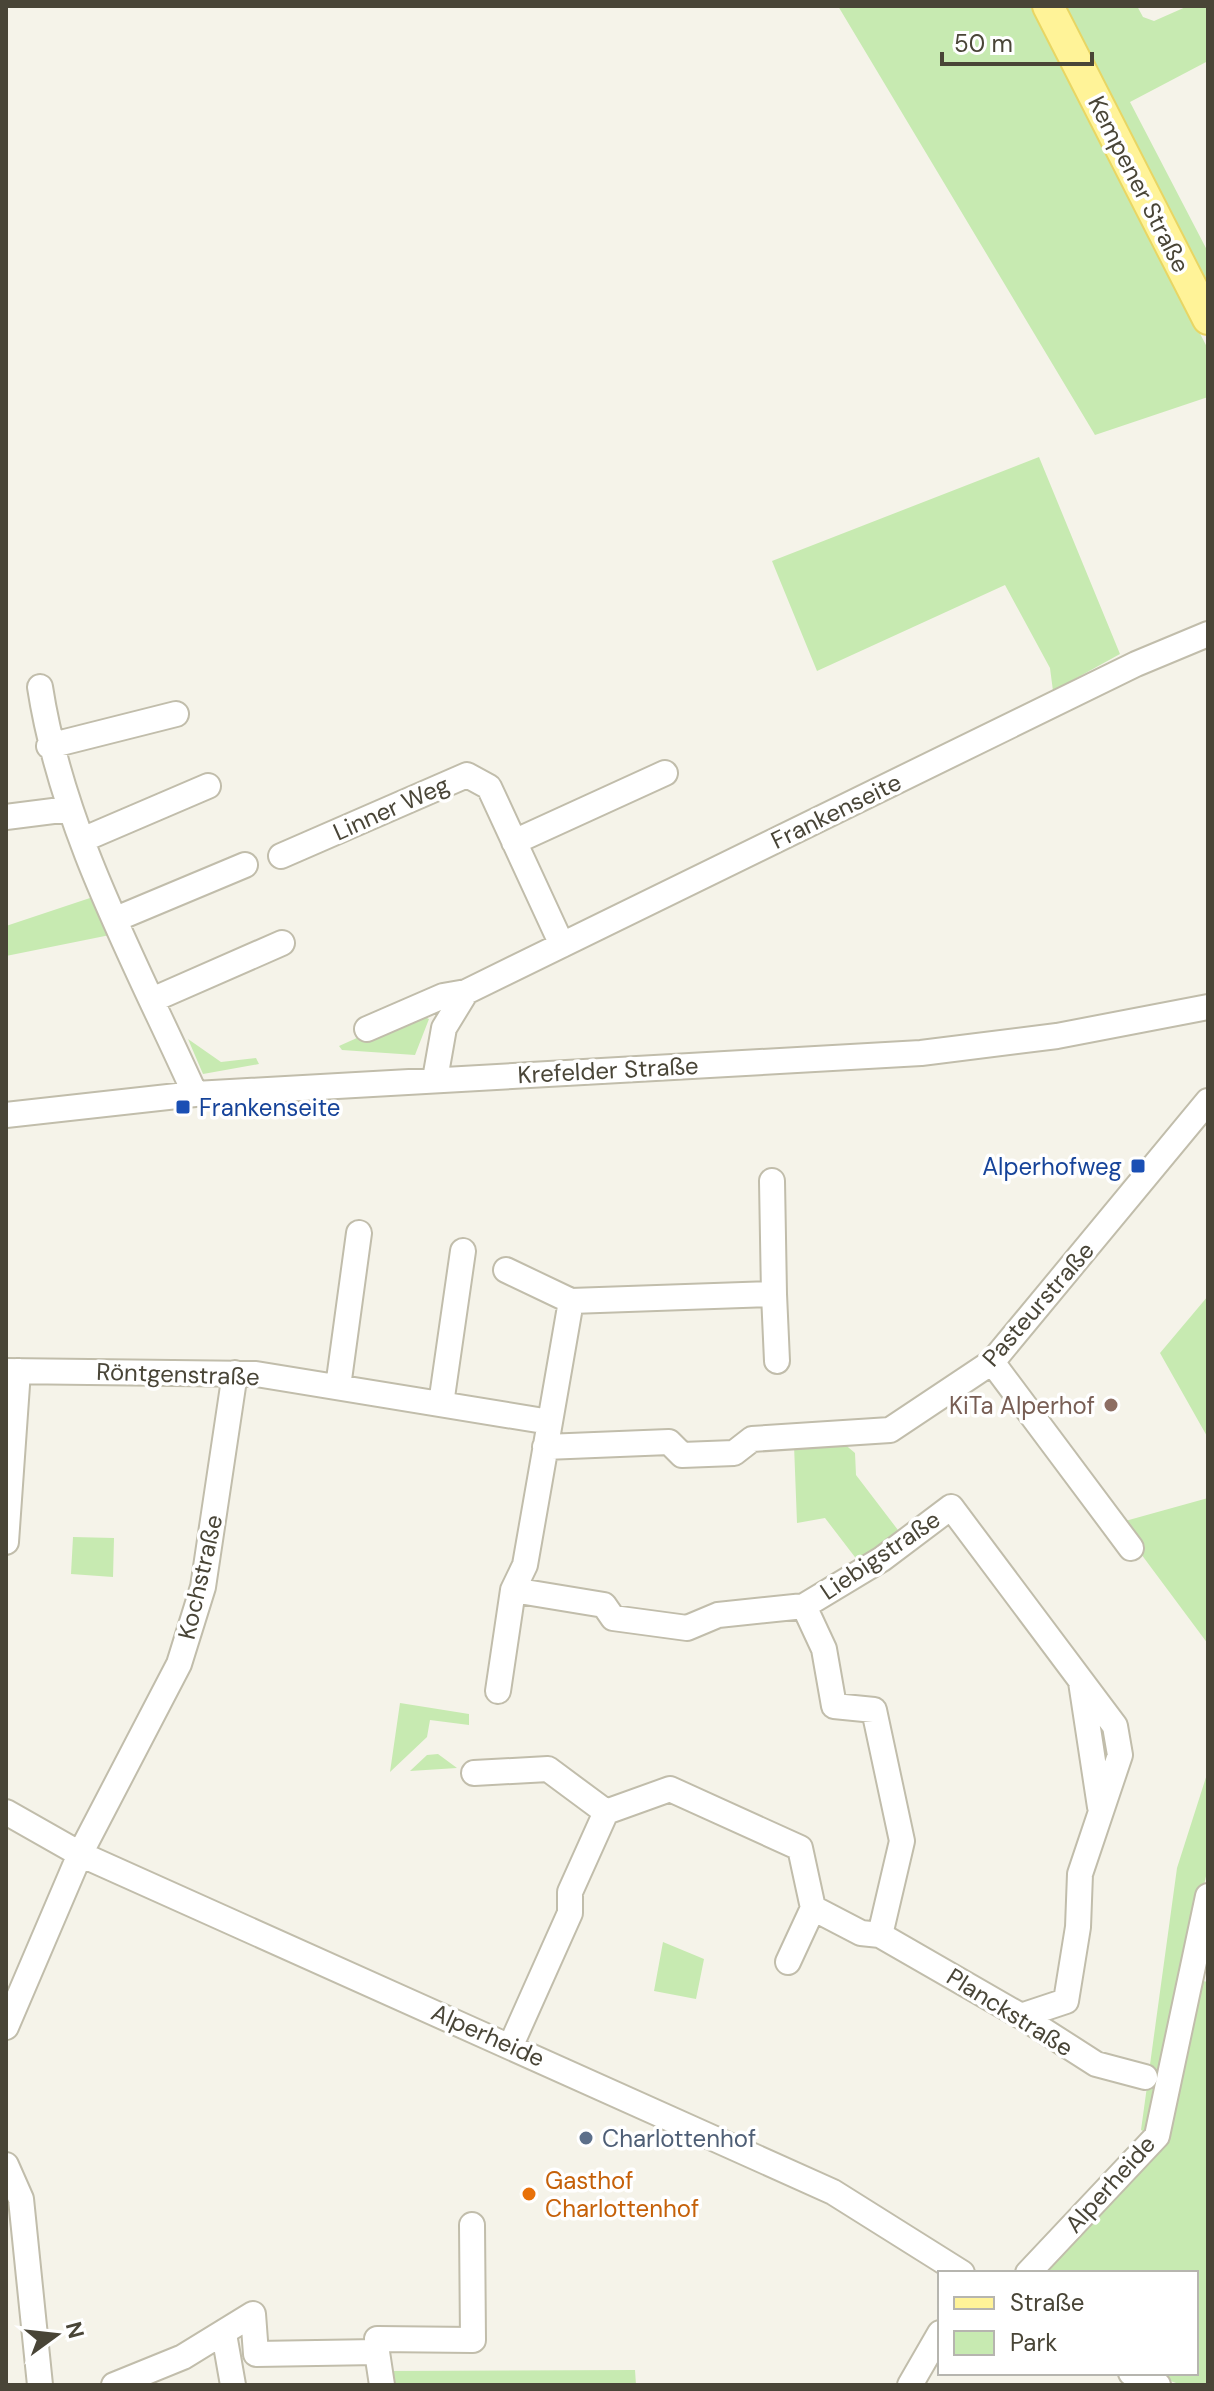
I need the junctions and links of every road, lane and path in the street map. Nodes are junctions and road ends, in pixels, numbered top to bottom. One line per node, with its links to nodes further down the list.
1 (1048, 6): 2 (main road, Kempener Straße)
2 (1208, 319)
3 (1208, 634): 17 (street, Frankenseite)
4 (40, 687): 6 (street)
5 (176, 714): 6 (street)
6 (49, 746): 9 (street)
7 (665, 773): 12 (street)
8 (208, 786): 11 (street)
9 (69, 809): 10 (street); 11 (street)
10 (6, 817)
11 (82, 840): 15 (street)
12 (514, 842): 13 (street, Linner Weg); 17 (street, Linner Weg)
13 (281, 856)
14 (245, 865): 15 (street)
15 (116, 919): 19 (street)
16 (282, 943): 19 (street)
17 (562, 945): 18 (street, Frankenseite)
18 (466, 992): 21 (street, Frankenseite); 22 (street)
19 (152, 1000): 23 (street)
20 (1208, 1007): 22 (street, Krefelder Straße)
21 (367, 1029)
22 (435, 1079): 23 (street, Krefelder Straße)
23 (195, 1094): 25 (street, Krefelder Straße)
24 (1208, 1101): 33 (street, Pasteurstraße)
25 (6, 1115)
26 (772, 1181): 30 (street)
27 (359, 1233): 36 (street)
28 (463, 1251): 37 (street)
29 (506, 1270): 31 (street)
30 (774, 1294): 31 (street); 32 (street)
31 (571, 1301): 38 (street)
32 (777, 1361)
33 (992, 1362): 39 (street, Pasteurstraße); 41 (street)
34 (12, 1371): 35 (street, Röntgenstraße); 40 (street, Röntgenstraße)
35 (235, 1373): 36 (street, Röntgenstraße); 48 (street, Kochstraße)
36 (338, 1387): 37 (street, Röntgenstraße)
37 (441, 1404): 38 (street, Röntgenstraße)
38 (550, 1422): 39 (street)
39 (545, 1447): 42 (street)
40 (6, 1542)
41 (1131, 1548)
42 (513, 1590): 43 (street, Liebigstraße); 44 (street)
43 (804, 1606): 51 (street); 53 (street, Liebigstraße)
44 (498, 1691)
45 (474, 1773): 47 (street)
46 (6, 1812): 48 (street, Alperheide)
47 (606, 1812): 50 (street); 56 (street)
48 (80, 1854): 55 (street, Kochstraße); 56 (street, Alperheide)
49 (1208, 1896): 62 (street, Alperheide)
50 (813, 1908): 51 (street, Planckstraße); 52 (street)
51 (880, 1935): 54 (street, Planckstraße)
52 (788, 1962)
53 (1066, 2001): 54 (street); 57 (street, Liebigstraße)
54 (1021, 2016): 57 (street, Planckstraße)
55 (6, 2027)
56 (511, 2045): 61 (street, Alperheide)
57 (1064, 2046): 58 (street, Planckstraße)
58 (1145, 2077)
59 (6, 2165): 68 (street)
60 (472, 2225): 65 (street)
61 (959, 2271)
62 (1030, 2271)
63 (224, 2334): 65 (street); 67 (street); 69 (street)
64 (938, 2336): 71 (street)
65 (377, 2352): 70 (street)
66 (1136, 2375): 72 (street)
67 (125, 2383)
68 (40, 2385)
69 (233, 2385)
70 (382, 2385)
71 (910, 2385)
72 (1158, 2385)

